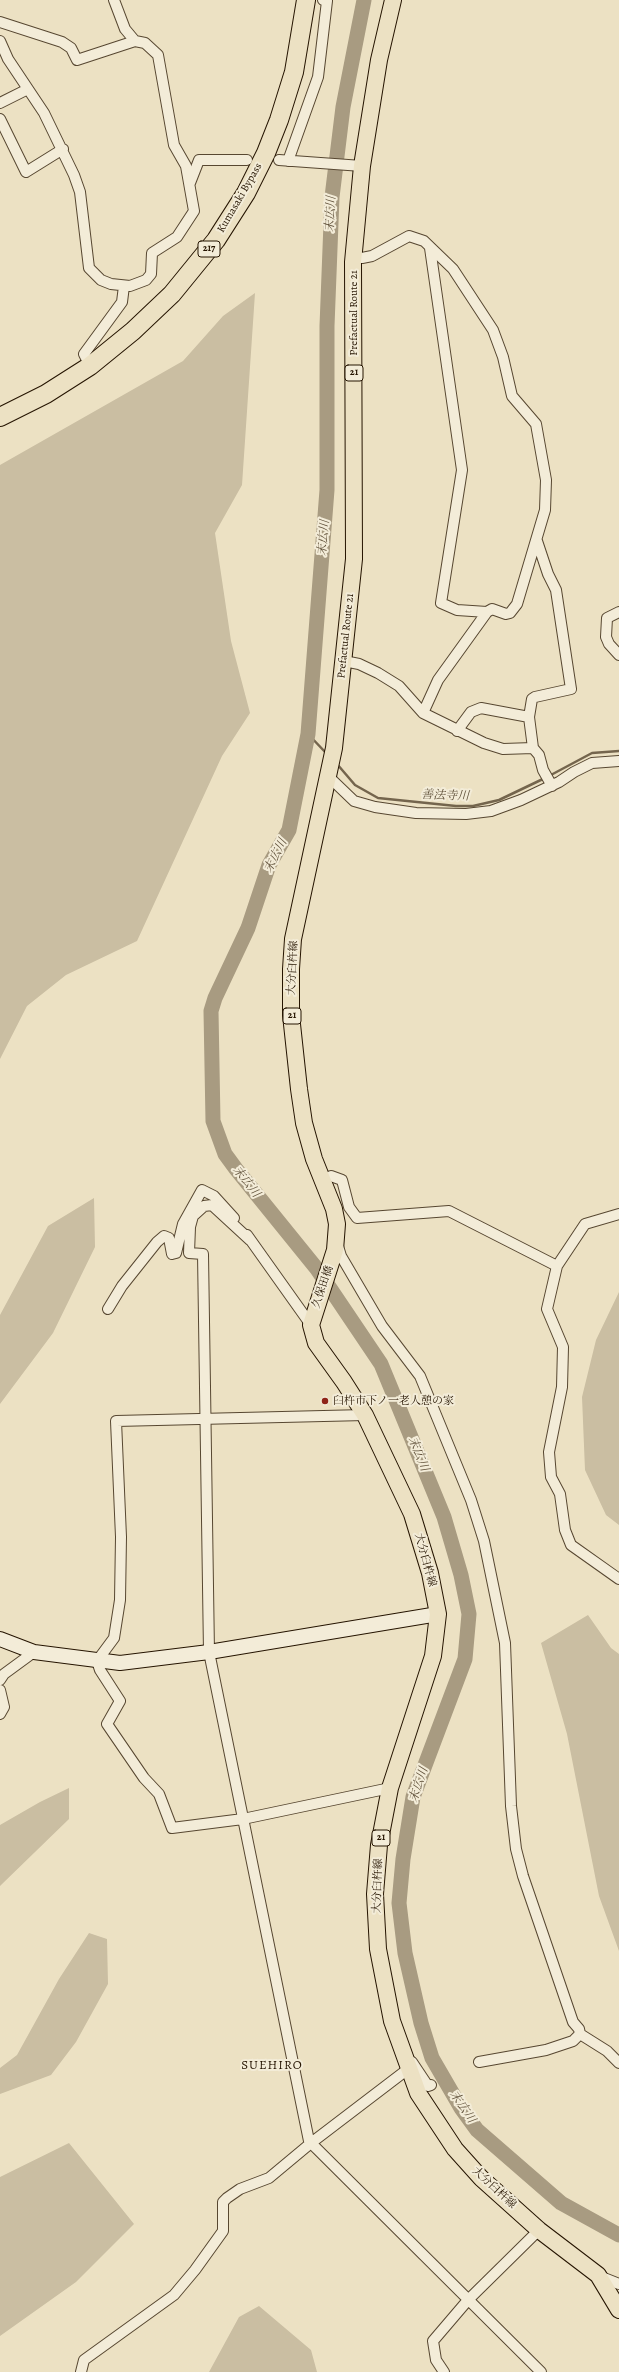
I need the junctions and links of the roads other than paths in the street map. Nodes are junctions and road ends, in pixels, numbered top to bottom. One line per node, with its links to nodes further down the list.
1 (114, 0): 7 (street)
2 (306, 0): 18 (highway, Kumasaki Bypass / 217)
3 (326, 0): 13 (street)
4 (393, 0): 13 (main road, Prefactual Route 21 / 21)
5 (0, 22): 7 (street)
6 (0, 41): 8 (street)
7 (135, 41): 14 (street)
8 (28, 89): 9 (street); 11 (street)
9 (0, 103)
10 (0, 119): 11 (street)
11 (63, 150): 17 (street)
12 (247, 160): 14 (street)
13 (358, 166): 16 (main road, Prefactual Route 21 / 21)
14 (189, 185): 17 (street)
15 (430, 248): 16 (street); 20 (street); 21 (street)
16 (354, 255): 24 (main road, Prefactual Route 21 / 21)
17 (124, 286): 18 (street)
18 (90, 366): 19 (highway, Kumasaki Bypass / 217)
19 (0, 417)
20 (537, 541): 21 (street); 26 (street)
21 (487, 612): 25 (street)
22 (619, 612): 23 (street)
23 (619, 655)
24 (344, 660): 25 (street); 28 (main road, Prefactual Route 21 / 21)
25 (423, 713): 27 (street)
26 (529, 717): 27 (street); 29 (street)
27 (457, 731): 29 (street)
28 (334, 748): 31 (main road, 大分臼杵線 / 21)
29 (533, 748): 32 (street)
30 (619, 761): 32 (street)
31 (328, 774): 32 (street); 33 (main road, 大分臼杵線 / 21)
32 (551, 784)
33 (322, 1180): 36 (main road, 大分臼杵線 / 21); 37 (street)
34 (619, 1214): 37 (street)
35 (250, 1240): 38 (street); 39 (street); 41 (street)
36 (335, 1250): 39 (main road, 久保田橋 / 21); 53 (street)
37 (557, 1266): 42 (street)
38 (108, 1309)
39 (312, 1320): 40 (main road, 大分臼杵線 / 21)
40 (364, 1415): 41 (street); 43 (main road, 大分臼杵線 / 21)
41 (206, 1419): 46 (street); 47 (street)
42 (619, 1579)
43 (438, 1614): 46 (street); 51 (main road, 大分臼杵線 / 21)
44 (0, 1639): 45 (street)
45 (34, 1652): 47 (street); 48 (street)
46 (209, 1652): 47 (street); 52 (street)
47 (97, 1661): 52 (street)
48 (0, 1680)
49 (0, 1690): 50 (street)
50 (0, 1714)
51 (390, 1788): 52 (street); 54 (main road, 大分臼杵線 / 21)
52 (243, 1818): 58 (street)
53 (580, 2034): 55 (street); 56 (street)
54 (406, 2062): 57 (street); 58 (street); 59 (main road, 大分臼杵線 / 21)
55 (479, 2062)
56 (619, 2063)
57 (431, 2085)
58 (311, 2143): 62 (street); 64 (street)
59 (538, 2230): 60 (main road, 大分臼杵線 / 21); 62 (street)
60 (598, 2275): 61 (street); 63 (main road, 大分臼杵線 / 21)
61 (619, 2284)
62 (468, 2300): 65 (street); 66 (street)
63 (619, 2310)
64 (81, 2372)
65 (444, 2372)
66 (541, 2372)

